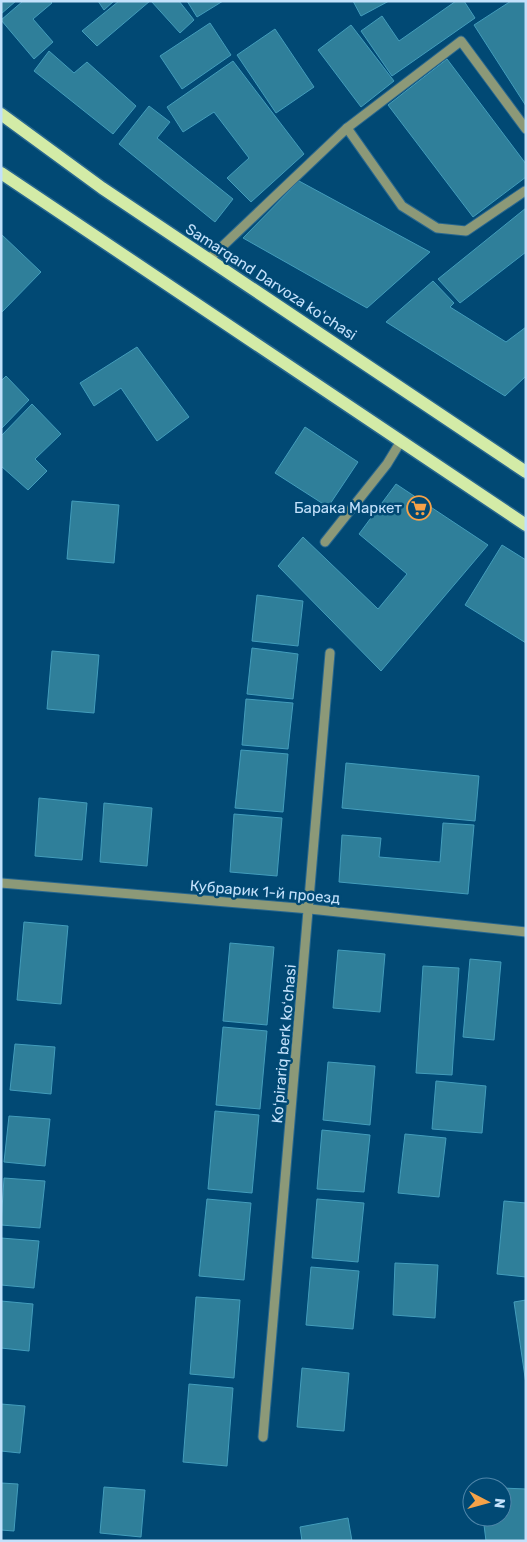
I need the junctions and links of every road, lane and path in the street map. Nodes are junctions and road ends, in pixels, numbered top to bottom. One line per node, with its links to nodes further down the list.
1 (1, 114): 6 (main road, Samarqand Darvoza koʻchasi)
2 (347, 128): 3 (street); 5 (street); 6 (street)
3 (526, 129)
4 (1, 173): 7 (main road)
5 (525, 191)
6 (208, 260): 8 (main road, Samarqand Darvoza koʻchasi)
7 (401, 441): 9 (main road); 10 (street)
8 (526, 472)
9 (526, 525)
10 (326, 542)
11 (330, 654): 13 (street, Koʻpirariq berk koʻchasi)
12 (1, 883): 13 (street, Кубрарик 1-й проезд)
13 (310, 909): 14 (street, Кубрарик 1-й проезд); 15 (street, Koʻpirariq berk koʻchasi)
14 (526, 932)
15 (263, 1437)

